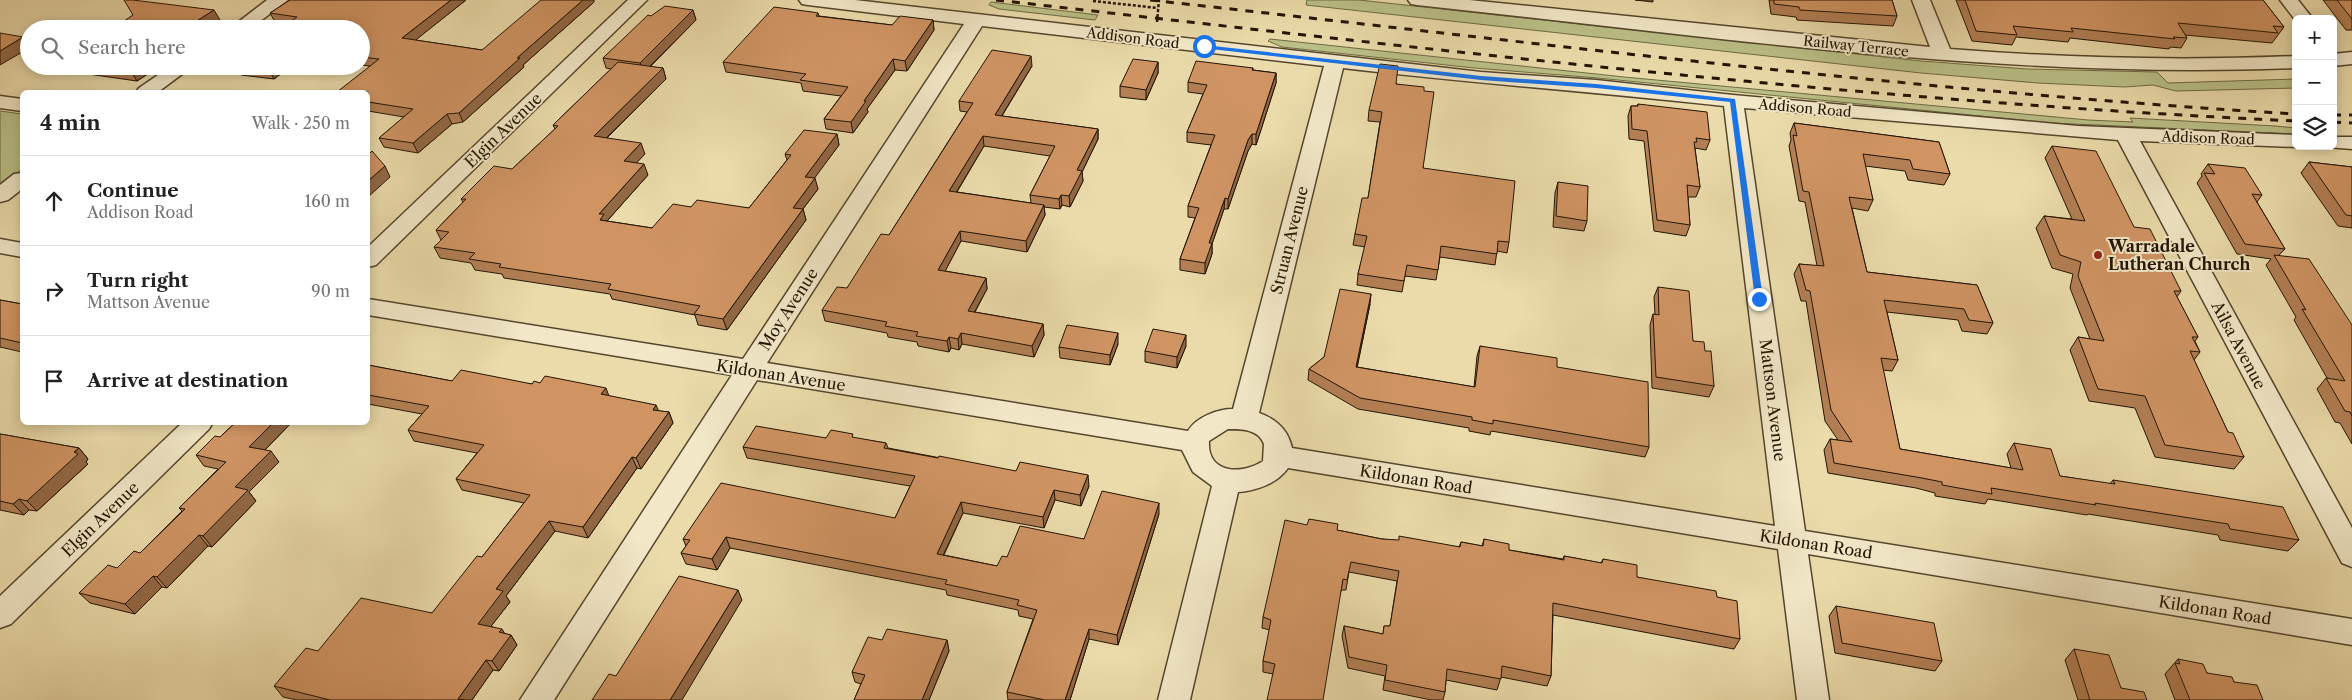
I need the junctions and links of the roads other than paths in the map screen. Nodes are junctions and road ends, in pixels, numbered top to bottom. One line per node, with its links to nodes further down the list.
1 (279, 0): 9 (street)
2 (638, 0): 27 (street, Elgin Avenue)
3 (808, 0): 10 (street, Addison Road)
4 (1417, 0): 7 (street, Railway Terrace)
5 (1921, 0): 11 (street)
6 (2289, 0): 8 (street)
7 (1548, 7): 11 (street, Railway Terrace)
8 (2301, 15)
9 (251, 20)
10 (976, 20): 12 (street, Addison Road); 29 (street, Moy Avenue)
11 (1943, 55): 13 (street, Railway Terrace)
12 (1335, 62): 16 (street, Addison Road); 30 (street, Struan Avenue)
13 (2292, 62)
14 (171, 75): 15 (street)
15 (149, 90)
16 (1733, 101): 19 (street, Addison Road); 35 (street, Mattson Avenue)
17 (0, 102): 18 (street)
18 (20, 105)
19 (2126, 135): 20 (street, Addison Road); 36 (street, Ailsa Avenue)
20 (2292, 141)
21 (2337, 143): 22 (street)
22 (2352, 143)
23 (20, 180): 24 (street)
24 (0, 195)
25 (0, 246): 26 (street)
26 (20, 250)
27 (370, 258)
28 (370, 307): 29 (street, Kildonan Avenue)
29 (749, 369): 32 (street, Kildonan Avenue); 39 (street, Moy Avenue)
30 (1244, 419): 32 (street); 33 (street)
31 (197, 425): 37 (street, Elgin Avenue)
32 (1195, 442): 34 (street)
33 (1279, 456): 34 (street); 35 (street, Kildonan Road)
34 (1227, 481): 40 (street)
35 (1791, 540): 38 (street, Kildonan Road); 41 (street, Mattson Avenue)
36 (2352, 555)
37 (0, 615)
38 (2352, 632)
39 (536, 700)
40 (1174, 700)
41 (1813, 700)

